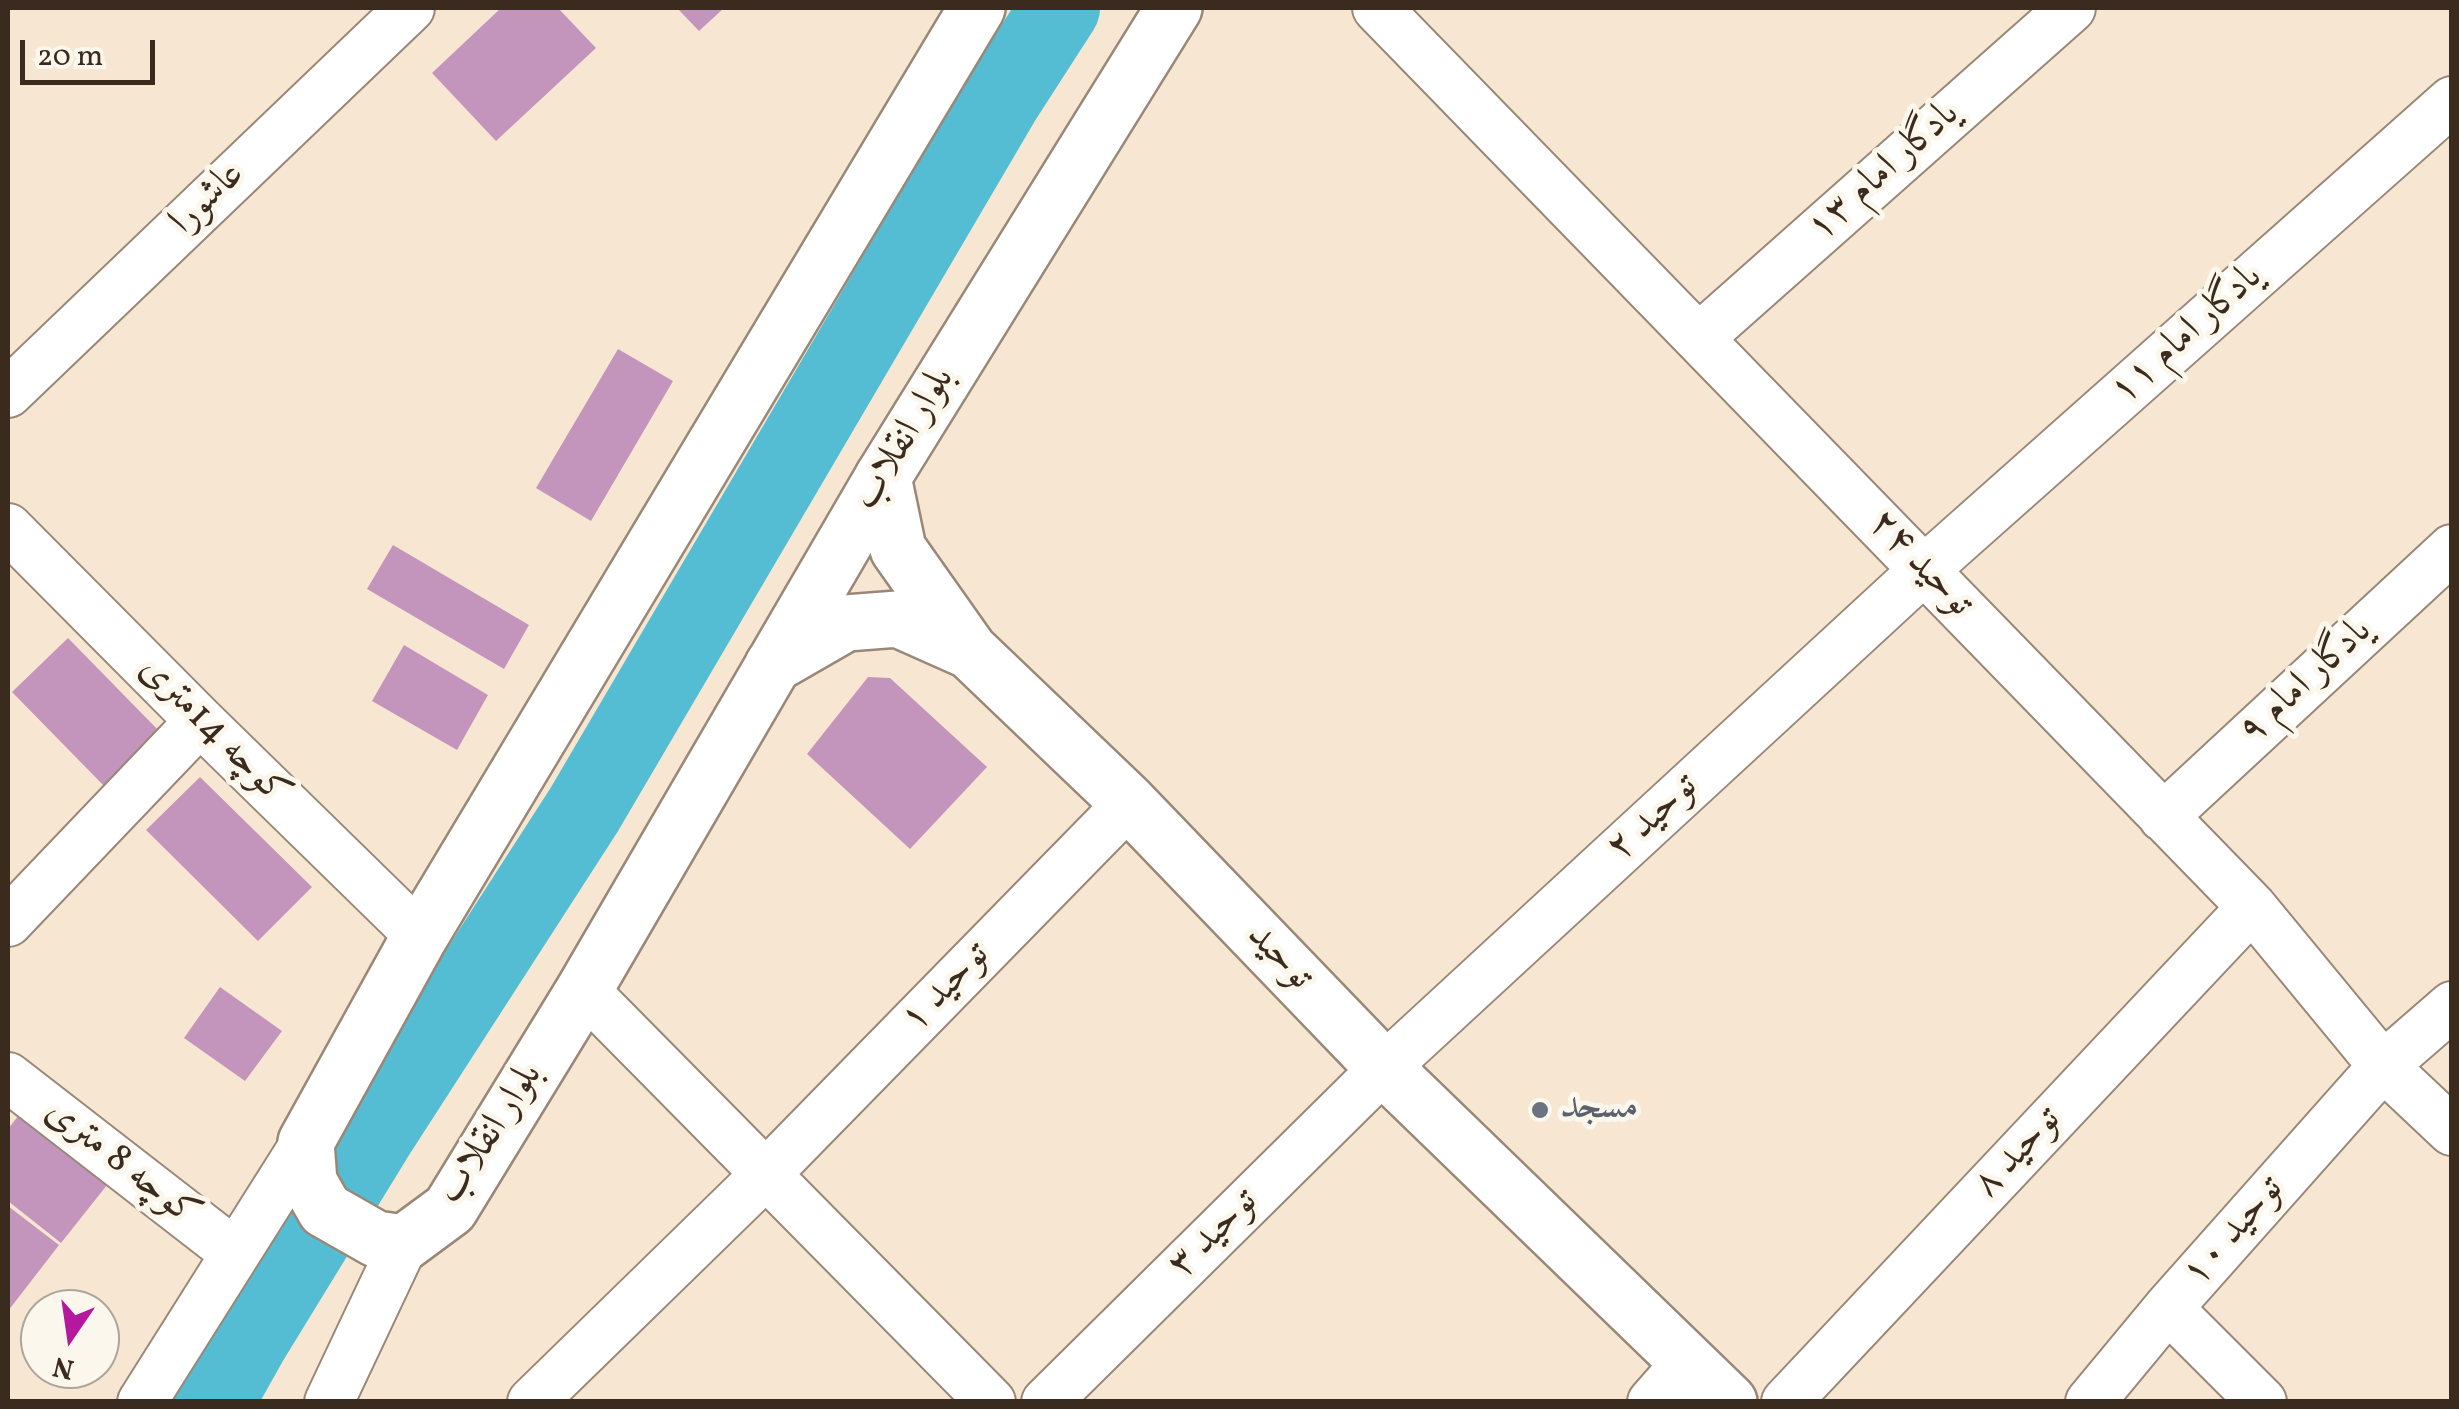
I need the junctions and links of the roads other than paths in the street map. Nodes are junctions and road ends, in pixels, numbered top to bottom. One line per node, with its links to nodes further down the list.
1 (410, 8): 8 (street, عاشورا)
2 (976, 8): 20 (main road)
3 (1174, 8): 9 (main road, بلوار انقلاب)
4 (1378, 8): 7 (street, توحید ۲۴)
5 (2071, 8): 7 (street, یادگار امام ۱۳)
6 (2452, 101): 12 (street, یادگار امام ۱۱)
7 (1698, 338): 12 (street, توحید ۲۴)
8 (8, 393)
9 (882, 478): 13 (main road, توحید); 14 (main road, بلوار انقلاب)
10 (8, 528): 15 (street, کوچه 14متری)
11 (2452, 550): 17 (street, یادگار امام ۹)
12 (1924, 570): 17 (street, توحید ۲۴); 24 (street, توحید ۲)
13 (970, 652): 14 (main road); 16 (main road, توحید)
14 (773, 665): 21 (main road, بلوار انقلاب)
15 (200, 721): 19 (street); 20 (street, کوچه 14متری)
16 (1128, 803): 24 (main road, توحید); 28 (street, توحید ۱)
17 (2163, 817): 18 (street, توحید ۲۴)
18 (2252, 907): 23 (street, توحید ۲۴); 40 (street, توحید ۸)
19 (8, 922)
20 (420, 936): 27 (main road)
21 (584, 990): 28 (street); 29 (main road, بلوار انقلاب)
22 (2452, 1006): 23 (street, توحید ۱۰)
23 (2382, 1066): 26 (street, توحید ۲۴); 31 (street, توحید ۱۰)
24 (1384, 1068): 32 (main road, توحید); 37 (street, توحید ۳)
25 (8, 1077): 30 (street, کوچه 8 متری)
26 (2452, 1131)
27 (308, 1162): 29 (main road); 30 (street)
28 (766, 1174): 35 (street, توحید ۱); 36 (street)
29 (390, 1241): 34 (street)
30 (235, 1253): 33 (street)
31 (2168, 1308): 41 (street, توحید ۱۰); 42 (street)
32 (1688, 1361): 38 (street); 39 (main road, توحید)
33 (142, 1402)
34 (329, 1402)
35 (532, 1402)
36 (991, 1402)
37 (1046, 1402)
38 (1652, 1402)
39 (1729, 1402)
40 (1786, 1402)
41 (2090, 1402)
42 (2262, 1402)

